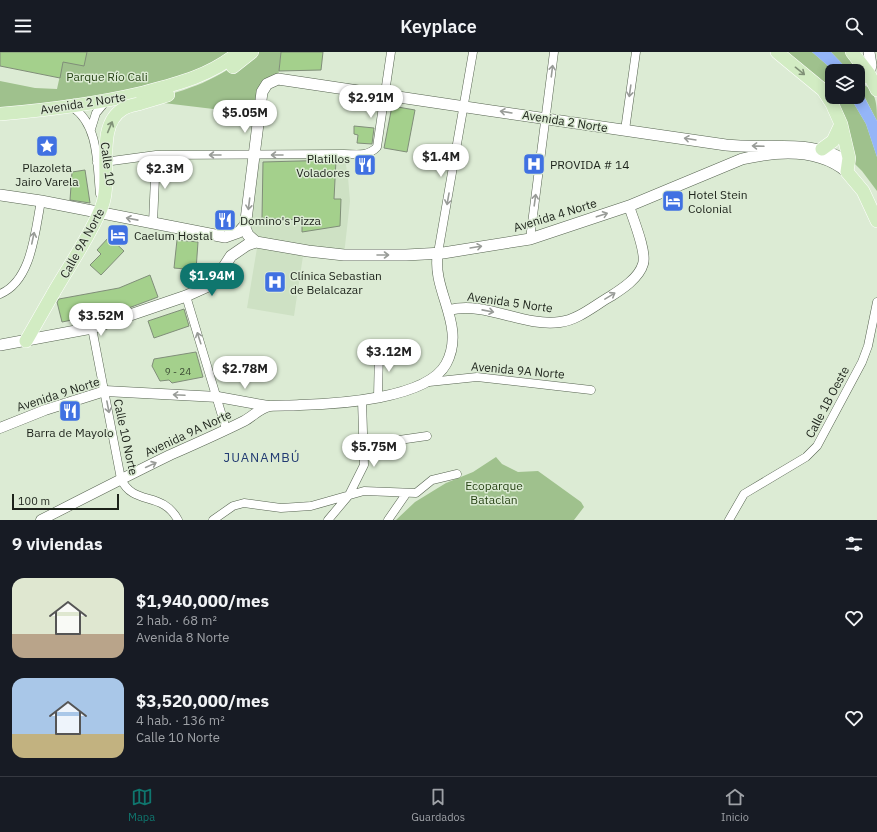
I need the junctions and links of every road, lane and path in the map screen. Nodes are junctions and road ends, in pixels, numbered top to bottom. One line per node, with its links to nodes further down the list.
1 (239, 52): 12 (main road)
2 (252, 52): 10 (main road)
3 (392, 52): 13 (street)
4 (473, 52): 16 (street)
5 (554, 52): 19 (street, one-way to 5)
6 (636, 52): 22 (street, one-way to 22)
7 (776, 52): 11 (main road, one-way to 11)
8 (852, 52): 9 (main road)
9 (868, 74)
10 (206, 83): 12 (main road); 50 (main road, Calle 9A Norte, one-way to 10, bridge)
11 (825, 86)
12 (165, 87): 14 (main road, Avenida 2 Norte)
13 (385, 94): 16 (main road, Avenida 2 Norte); 25 (street, one-way to 25); 25 (main road, Avenida 2 Norte)
14 (106, 101): 17 (main road, Avenida 2 Norte); 21 (street, Calle 10)
15 (834, 104): 20 (main road)
16 (464, 105): 19 (main road, Avenida 2 Norte, one-way to 16); 43 (street, one-way to 43)
17 (72, 107): 18 (main road, Avenida 2 Norte); 21 (street, Calle 10)
18 (0, 114)
19 (546, 118): 22 (main road, Avenida 2 Norte); 41 (street, one-way to 19)
20 (840, 124): 24 (main road); 29 (main road)
21 (91, 129): 27 (street, Calle 10)
22 (625, 130): 23 (main road, Avenida 2 Norte, one-way to 22)
23 (728, 145): 24 (main road, Avenida 2 Norte, one-way to 23); 28 (main road)
24 (822, 149): 29 (main road, Avenida 2 Norte)
25 (254, 155): 26 (street, one-way to 26); 39 (main road, one-way to 39)
26 (156, 156): 27 (street); 38 (street)
27 (97, 163): 33 (street, Calle 10)
28 (731, 164): 29 (main road, Avenida 4 Norte); 34 (main road, Avenida 4 Norte)
29 (848, 168): 31 (main road); 37 (main road)
30 (0, 194): 32 (main road)
31 (877, 199)
32 (41, 201): 35 (main road); 45 (street, one-way to 32)
33 (101, 202): 35 (street, Calle 10); 36 (street, Calle 10)
34 (629, 206): 41 (main road, Avenida 4 Norte, one-way to 34); 48 (street, Avenida 5 Norte, one-way to 34)
35 (95, 212): 36 (main road)
36 (108, 214): 38 (main road, one-way to 36)
37 (877, 221)
38 (153, 223): 40 (main road)
39 (246, 224): 40 (main road); 42 (main road)
40 (225, 237): 44 (main road)
41 (530, 239): 43 (main road, Avenida 4 Norte, one-way to 41)
42 (256, 242): 43 (main road, Avenida 4 Norte, one-way to 43); 44 (main road)
43 (438, 253): 48 (street)
44 (231, 256): 46 (main road)
45 (0, 294)
46 (186, 296): 49 (main road); 56 (street, one-way to 46)
47 (877, 302): 73 (street, Calle 1B Oeste)
48 (449, 310): 53 (street)
49 (92, 328): 50 (main road); 55 (street, Calle 10 Norte)
50 (26, 340): 51 (main road)
51 (0, 345)
52 (379, 350): 57 (street)
53 (430, 382): 54 (street, Avenida 9A Norte); 57 (street, Avenida 9A Norte)
54 (591, 390)
55 (104, 391): 56 (street, Avenida 9 Norte, one-way to 55); 60 (street, Avenida 9 Norte); 65 (street, Calle 10 Norte, one-way to 65)
56 (218, 397): 59 (street, Avenida 9 Norte); 61 (street)
57 (378, 397): 58 (street, Avenida 9A Norte)
58 (362, 400): 59 (street, Avenida 9A Norte); 63 (street)
59 (268, 406): 61 (street, Avenida 9A Norte)
60 (0, 428)
61 (226, 429): 65 (street, Avenida 9A Norte, one-way to 61)
62 (427, 436): 63 (street)
63 (364, 445): 67 (street)
64 (457, 474): 66 (street)
65 (121, 479): 68 (street, Avenida 9A Norte); 69 (street, Calle 10 Norte)
66 (406, 494): 67 (street); 72 (street)
67 (349, 495): 70 (street); 71 (street)
68 (41, 520)
69 (178, 520)
70 (213, 520)
71 (328, 520)
72 (388, 520)
73 (729, 520)

